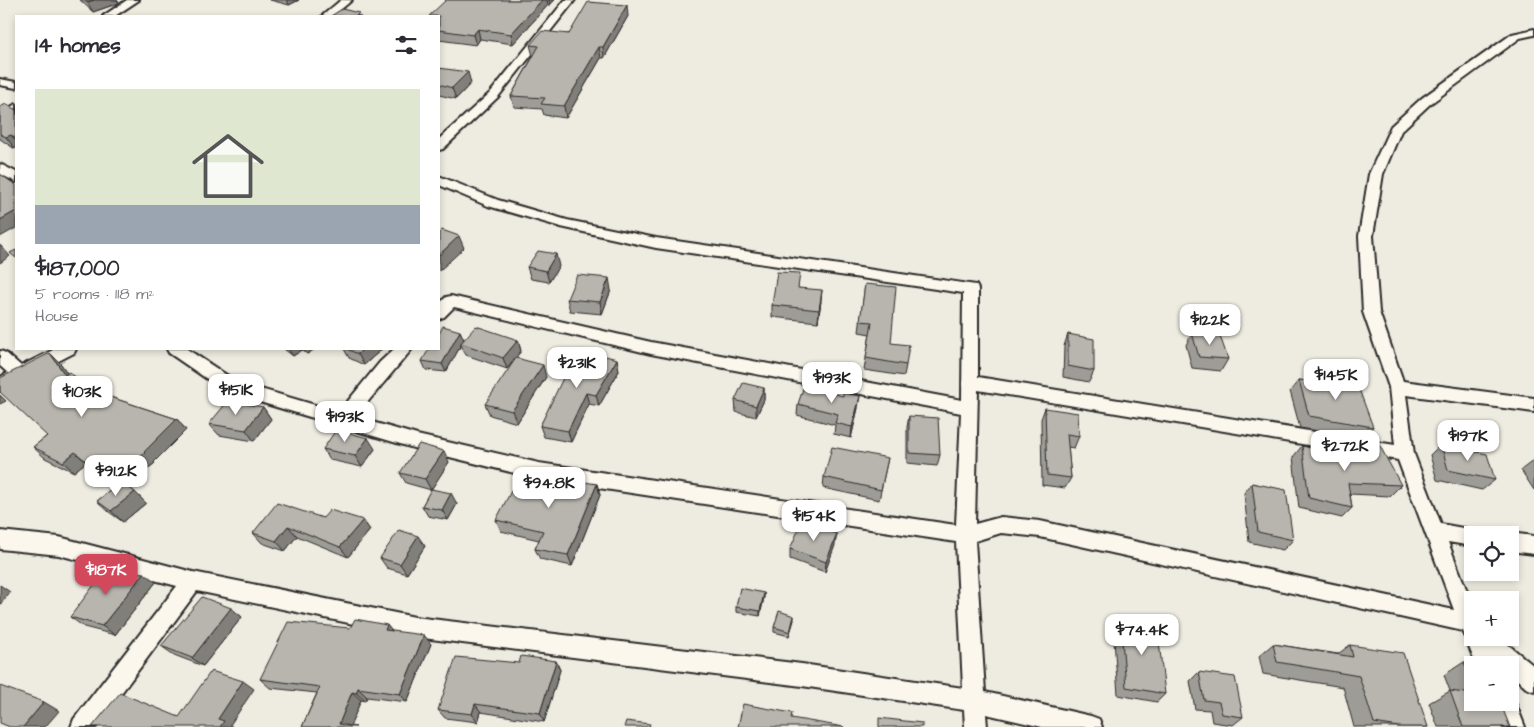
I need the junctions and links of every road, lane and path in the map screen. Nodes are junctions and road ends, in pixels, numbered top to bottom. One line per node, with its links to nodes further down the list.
1 (134, 0): 4 (street)
2 (347, 0): 5 (street)
3 (570, 0): 9 (street)
4 (110, 15)
5 (328, 15)
6 (1534, 32): 22 (street)
7 (15, 109): 8 (street)
8 (0, 118)
9 (440, 145)
10 (0, 168): 11 (street)
11 (15, 177)
12 (440, 180): 20 (street)
13 (445, 299): 14 (street); 24 (street)
14 (440, 311)
15 (66, 350): 19 (street)
16 (176, 350): 25 (street)
17 (403, 350): 25 (street)
18 (0, 357): 19 (street)
19 (18, 374): 21 (street)
20 (970, 382): 24 (street); 26 (street)
21 (0, 385)
22 (1397, 387): 23 (street); 26 (street)
23 (1534, 405)
24 (970, 408): 28 (street)
25 (343, 419): 28 (street)
26 (1405, 454): 27 (street)
27 (1436, 532): 29 (street); 34 (street)
28 (966, 535): 35 (street); 38 (street)
29 (1464, 536)
30 (0, 540): 33 (street)
31 (1519, 543): 32 (street)
32 (1534, 545)
33 (193, 581): 38 (street); 40 (street)
34 (1464, 603)
35 (1464, 628)
36 (1493, 646): 37 (street)
37 (1534, 680)
38 (976, 700): 41 (street); 42 (street)
39 (1508, 711): 43 (street)
40 (82, 727)
41 (976, 727)
42 (1091, 727)
43 (1514, 727)

